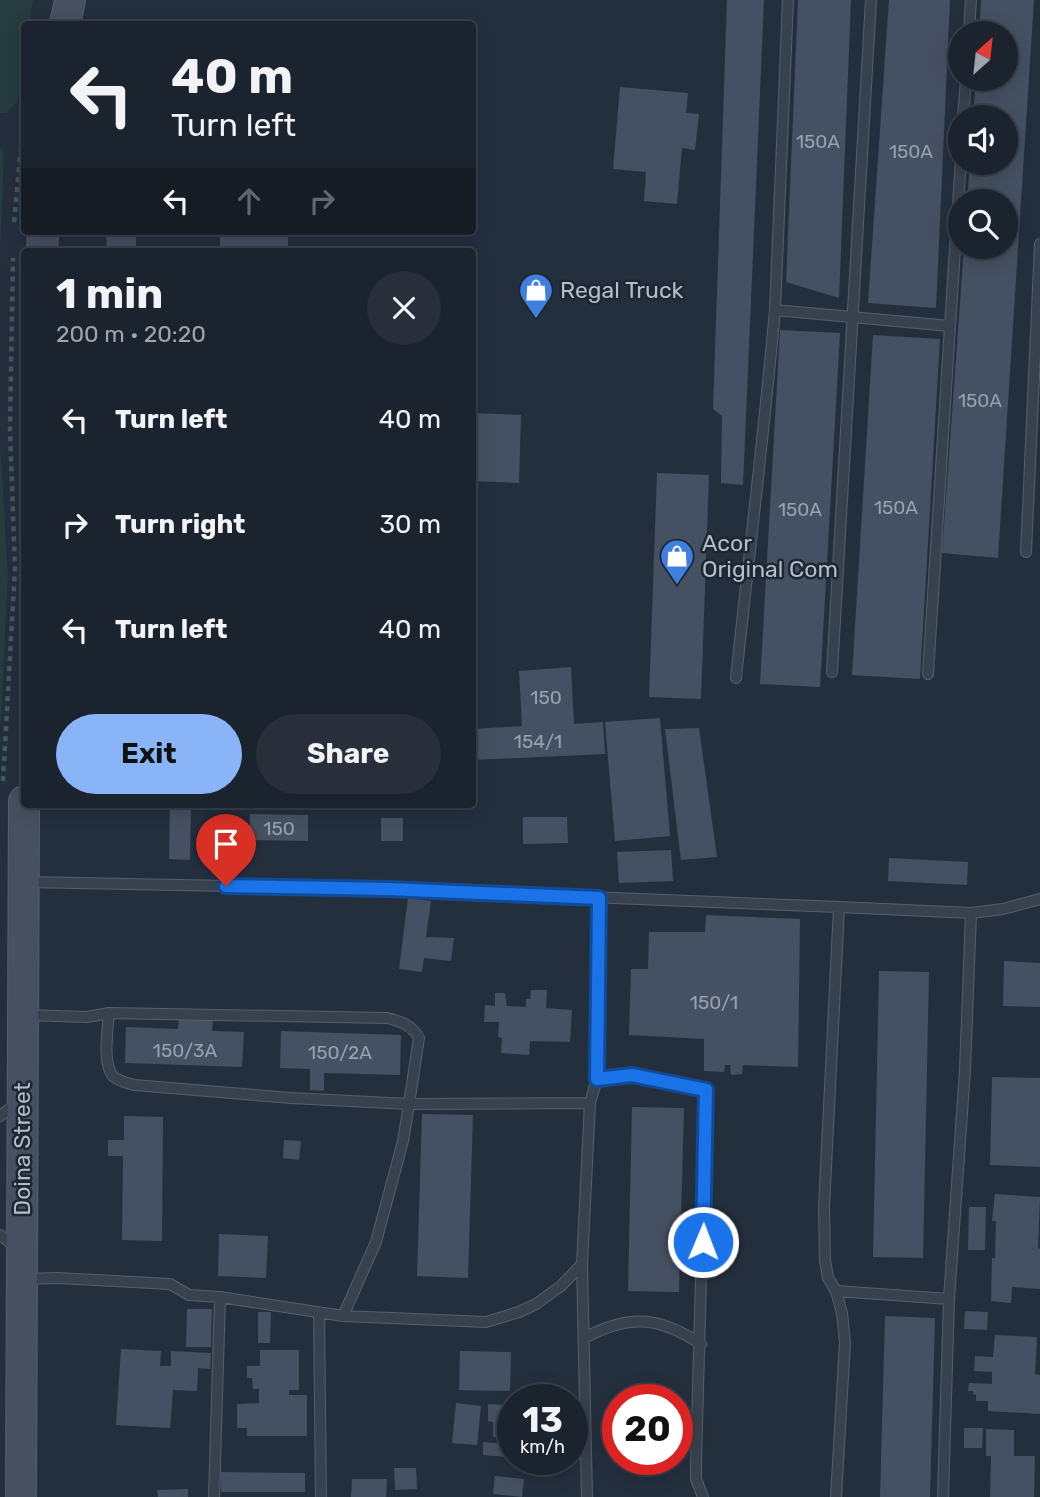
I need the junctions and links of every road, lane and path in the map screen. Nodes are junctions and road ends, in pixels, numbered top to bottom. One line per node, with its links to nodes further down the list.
1 (69, 0): 5 (main road)
2 (788, 0): 9 (lane)
3 (871, 0): 11 (lane)
4 (971, 0): 6 (lane)
5 (66, 21)
6 (970, 21)
7 (960, 175): 12 (lane)
8 (1040, 244): 13 (lane)
9 (775, 310): 11 (lane); 16 (lane)
10 (21, 315): 17 (path)
11 (853, 316): 12 (lane); 14 (lane)
12 (950, 326): 15 (lane)
13 (1026, 552)
14 (832, 672)
15 (928, 674)
16 (736, 678)
17 (13, 796): 18 (main road, Doina Street)
18 (23, 882): 19 (lane); 24 (main road, Doina Street)
19 (599, 898): 21 (lane); 25 (lane)
20 (1040, 899): 22 (lane)
21 (839, 907): 22 (lane); 31 (lane)
22 (971, 913): 33 (lane)
23 (109, 1013): 24 (lane); 27 (lane); 27 (lane)
24 (22, 1015): 28 (main road, Doina Street)
25 (597, 1079): 26 (lane); 37 (lane)
26 (590, 1103): 27 (lane); 30 (lane)
27 (409, 1104): 35 (lane)
28 (11, 1108): 29 (main road, Doina Street)
29 (15, 1255): 32 (lane); 38 (main road, Doina Street)
30 (582, 1264): 35 (lane); 36 (lane)
31 (836, 1292): 33 (lane); 43 (lane)
32 (220, 1297): 34 (lane); 39 (lane)
33 (949, 1299): 44 (lane)
34 (319, 1312): 35 (lane); 40 (lane)
35 (343, 1316)
36 (584, 1338): 37 (lane); 41 (lane)
37 (701, 1344): 42 (lane)
38 (21, 1497)
39 (214, 1497)
40 (321, 1497)
41 (587, 1497)
42 (703, 1497)
43 (836, 1497)
44 (943, 1497)

